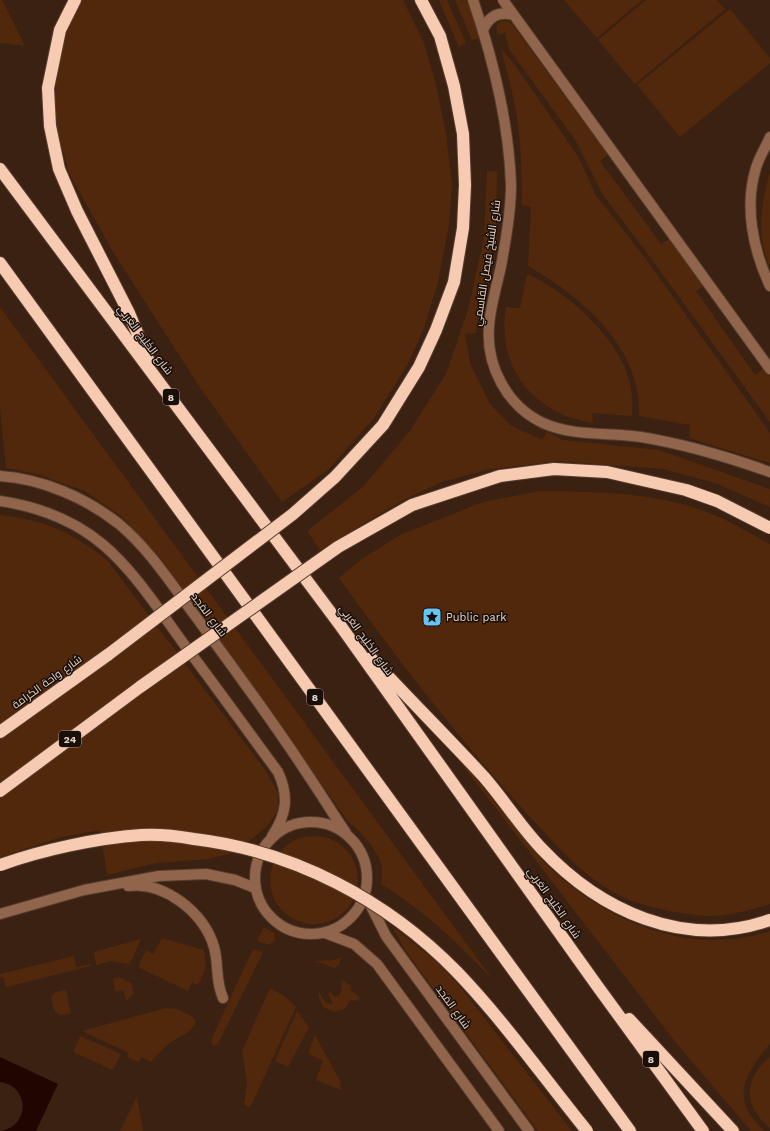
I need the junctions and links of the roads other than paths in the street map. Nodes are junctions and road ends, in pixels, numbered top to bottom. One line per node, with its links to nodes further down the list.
1 (74, 0): 12 (highway)
2 (421, 0): 18 (highway, شارع واحة الكرامة, bridge)
3 (474, 0): 6 (street, شارع الشيخ فيصل القاسمي)
4 (503, 0): 5 (street)
5 (513, 14): 6 (street); 11 (street)
6 (484, 30): 13 (street, شارع الشيخ فيصل القاسمي)
7 (770, 137): 10 (street)
8 (0, 169): 12 (highway, شارع الخَلِيج العَربِي / 8)
9 (0, 263): 34 (highway, 8)
10 (770, 286)
11 (770, 369)
12 (156, 377): 17 (highway, شارع الخَلِيج العَربِي / 8)
13 (770, 472)
14 (0, 476): 20 (street, شارع المَجد)
15 (0, 501): 21 (street)
16 (770, 528): 19 (highway, 24, bridge)
17 (340, 626): 27 (highway); 29 (highway, شارع الخَلِيج العَربِي / 8)
18 (0, 732)
19 (0, 791)
20 (346, 833): 21 (street); 25 (street)
21 (272, 836): 23 (street)
22 (0, 865): 33 (highway, bridge)
23 (255, 888): 24 (street); 28 (street)
24 (84, 890): 26 (street); 30 (street)
25 (365, 894): 28 (street); 32 (street, شارع المَجد)
26 (0, 914)
27 (770, 920)
28 (325, 933): 31 (street)
29 (598, 987): 35 (highway, شارع الخَلِيج العَربِي / 8); 36 (highway)
30 (223, 998)
31 (499, 1131)
32 (529, 1131)
33 (586, 1131)
34 (630, 1131)
35 (703, 1131)
36 (733, 1131)

